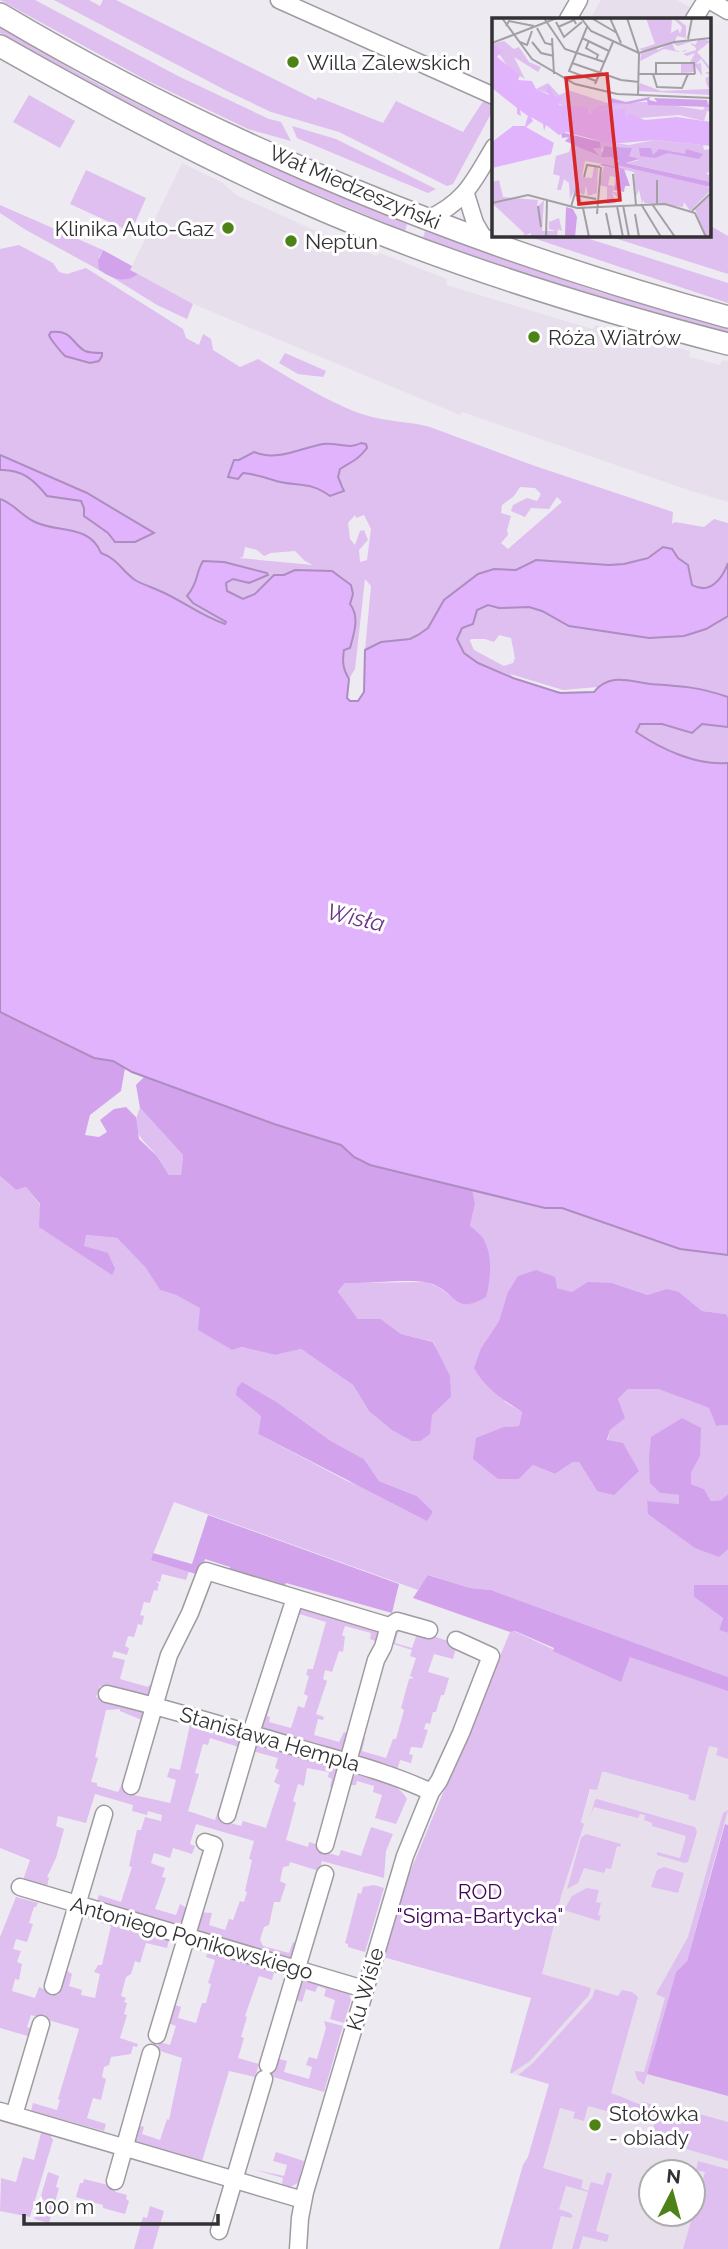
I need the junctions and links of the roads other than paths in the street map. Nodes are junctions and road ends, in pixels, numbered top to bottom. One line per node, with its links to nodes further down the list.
1 (279, 0): 9 (street)
2 (579, 0): 6 (street)
3 (707, 0): 4 (street); 7 (street)
4 (728, 11)
5 (0, 14): 12 (main road, Wał Miedzeszyński)
6 (569, 18)
7 (695, 18)
8 (0, 47): 15 (main road, Wał Miedzeszyński)
9 (492, 95)
10 (492, 151): 11 (street)
11 (466, 194): 12 (street); 13 (street)
12 (428, 219): 13 (main road, Wał Miedzeszyński)
13 (485, 240): 14 (main road, Wał Miedzeszyński)
14 (728, 317)
15 (728, 344)
16 (295, 1598): 17 (street); 21 (street); 22 (street)
17 (389, 1626): 18 (street); 23 (street)
18 (429, 1630)
19 (456, 1640): 25 (street, Ku Wiśle)
20 (107, 1693): 21 (street, Stanisława Hempla)
21 (154, 1705): 22 (street, Stanisława Hempla); 24 (street)
22 (251, 1733): 23 (street, Stanisława Hempla); 27 (street)
23 (348, 1762): 25 (street, Stanisława Hempla); 29 (street)
24 (131, 1786)
25 (431, 1792): 36 (street, Ku Wiśle)
26 (104, 1814): 32 (street)
27 (227, 1815)
28 (205, 1842): 33 (street)
29 (325, 1845)
30 (325, 1874): 34 (street)
31 (20, 1887): 32 (street, Antoniego Ponikowskiego)
32 (77, 1904): 33 (street, Antoniego Ponikowskiego); 35 (street)
33 (187, 1936): 34 (street, Antoniego Ponikowskiego); 38 (street)
34 (297, 1969): 36 (street, Antoniego Ponikowskiego); 42 (street)
35 (53, 1986)
36 (364, 1989): 44 (street, Ku Wiśle)
37 (41, 2024): 40 (street)
38 (157, 2035)
39 (152, 2053): 41 (street)
40 (7, 2113): 41 (street)
41 (124, 2147): 42 (street); 43 (street)
42 (234, 2180): 44 (street); 45 (street)
43 (115, 2181)
44 (303, 2200): 46 (street, Ku Wiśle)
45 (219, 2231)
46 (298, 2249)

